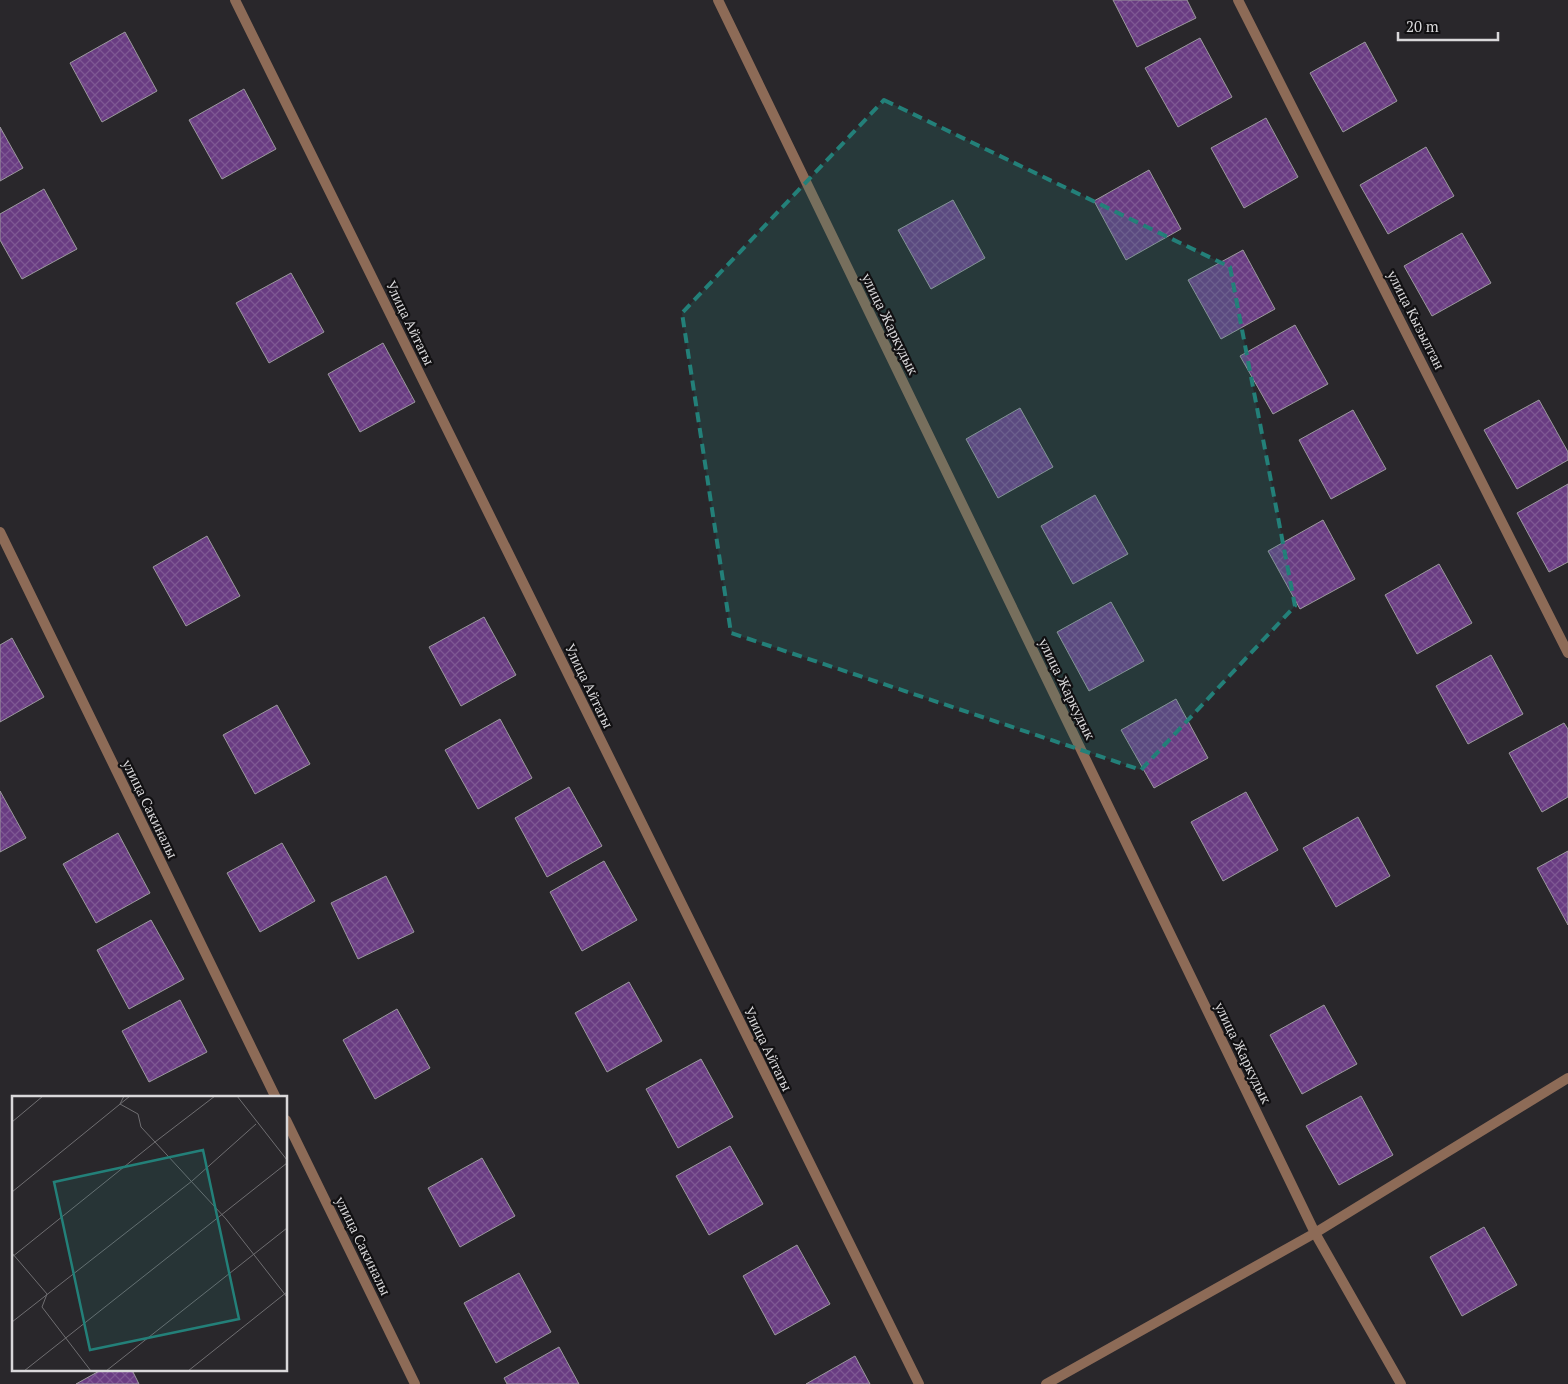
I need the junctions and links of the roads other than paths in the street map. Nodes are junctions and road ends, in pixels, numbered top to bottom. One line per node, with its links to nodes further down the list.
1 (235, 0): 11 (street, Улица Айтагы)
2 (718, 0): 9 (street, улица Жаркудык)
3 (1238, 0): 5 (street, улица Кызылтан)
4 (0, 532): 7 (street, улица Сакиналы)
5 (1568, 653)
6 (1568, 1078): 9 (street)
7 (275, 1096)
8 (288, 1124): 10 (street, улица Сакиналы)
9 (1315, 1233): 12 (street); 13 (street, улица Жаркудык)
10 (415, 1384)
11 (919, 1384)
12 (1046, 1384)
13 (1402, 1384)

